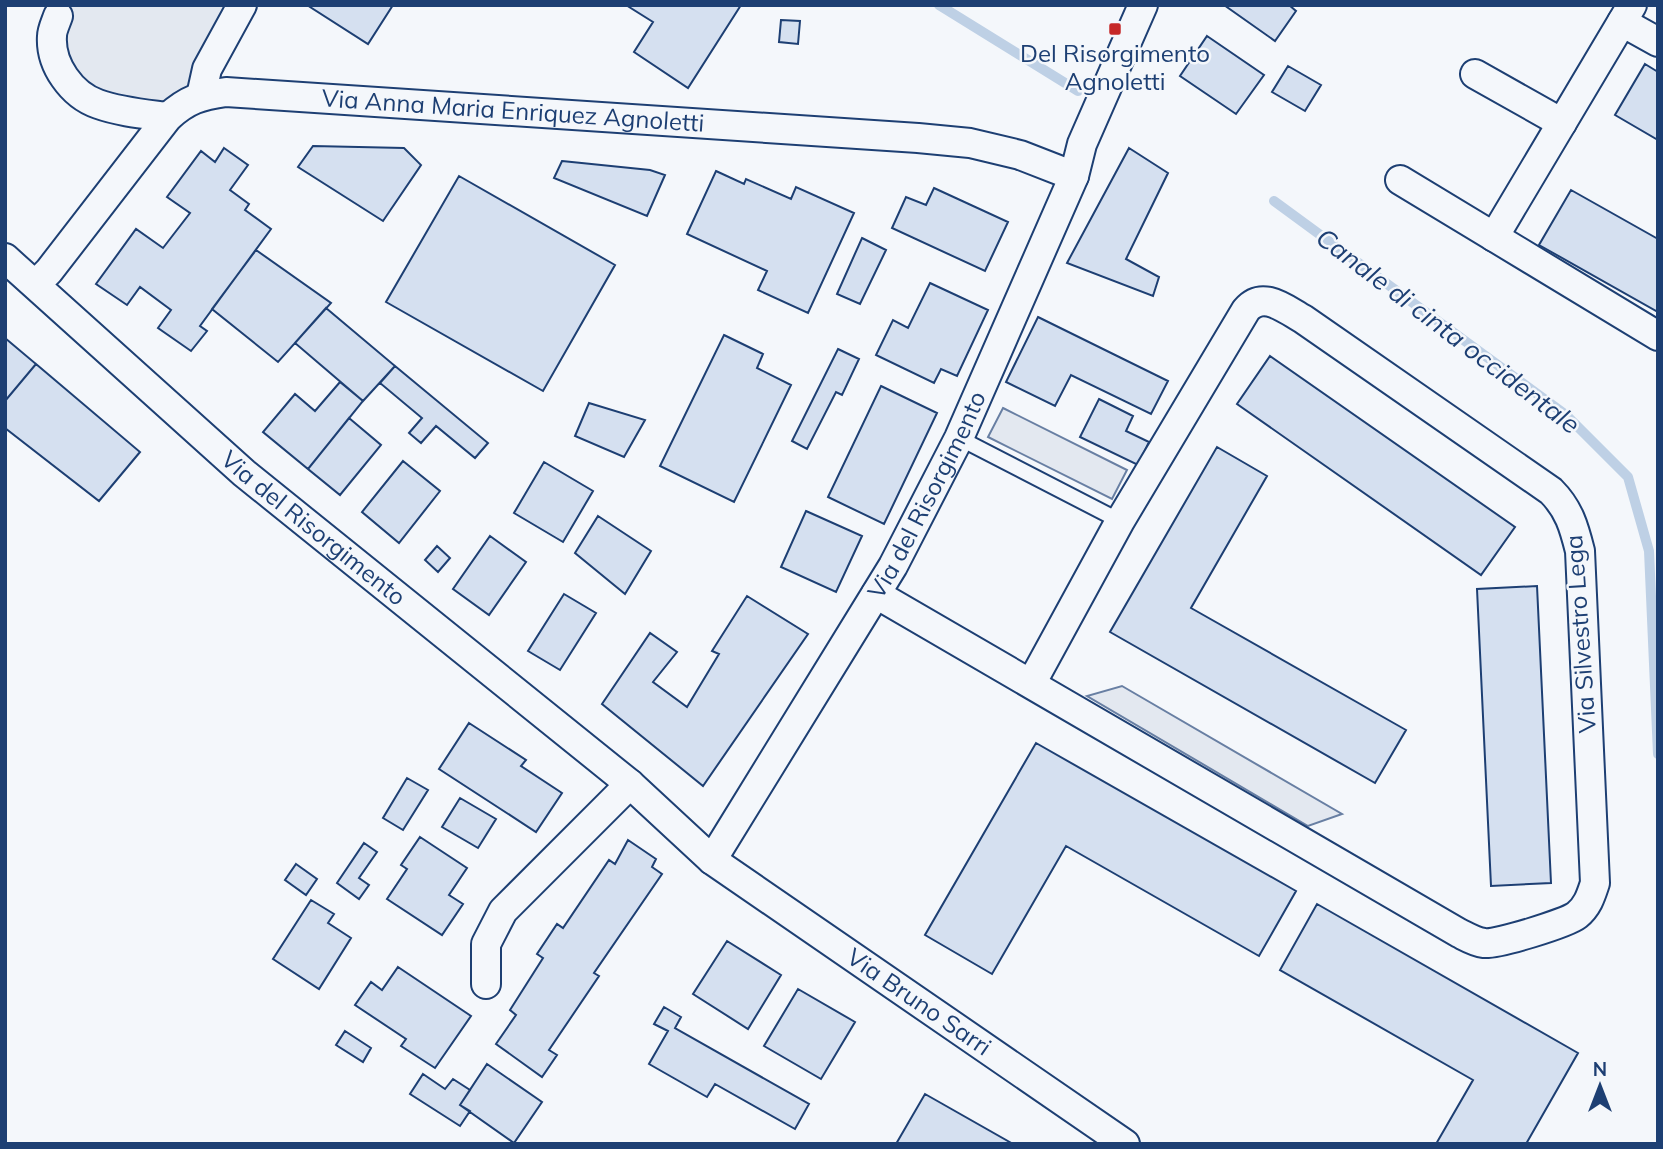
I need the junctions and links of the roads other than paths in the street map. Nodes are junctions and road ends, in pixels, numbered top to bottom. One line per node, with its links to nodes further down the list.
1 (242, 5): 7 (street)
2 (1143, 5): 10 (street, Via del Risorgimento)
3 (1627, 14): 5 (street); 9 (street)
4 (58, 16): 8 (street)
5 (1658, 42)
6 (1475, 74): 9 (street)
7 (201, 96): 8 (street, Via Anna Maria Enriquez Agnoletti); 10 (street, Via Anna Maria Enriquez Agnoletti)
8 (168, 117): 14 (street, Via Anna Maria Enriquez Agnoletti)
9 (1562, 123): 12 (street)
10 (1074, 177): 16 (street, Via del Risorgimento)
11 (1400, 180): 12 (street)
12 (1494, 237): 15 (street)
13 (5, 258): 14 (street, Via del Risorgimento)
14 (36, 284): 20 (street, Via del Risorgimento)
15 (1658, 337)
16 (959, 438): 17 (lane); 18 (street, Via del Risorgimento)
17 (1120, 521): 19 (street, Via Silvestro Lega); 19 (street, Via Silvestro Lega)
18 (876, 594): 19 (street, Via Silvestro Lega); 21 (street, Via del Risorgimento)
19 (1031, 684)
20 (630, 784): 21 (street, Via del Risorgimento); 22 (street)
21 (712, 860): 23 (street, Via Bruno Sarri)
22 (486, 984)
23 (1125, 1144)

